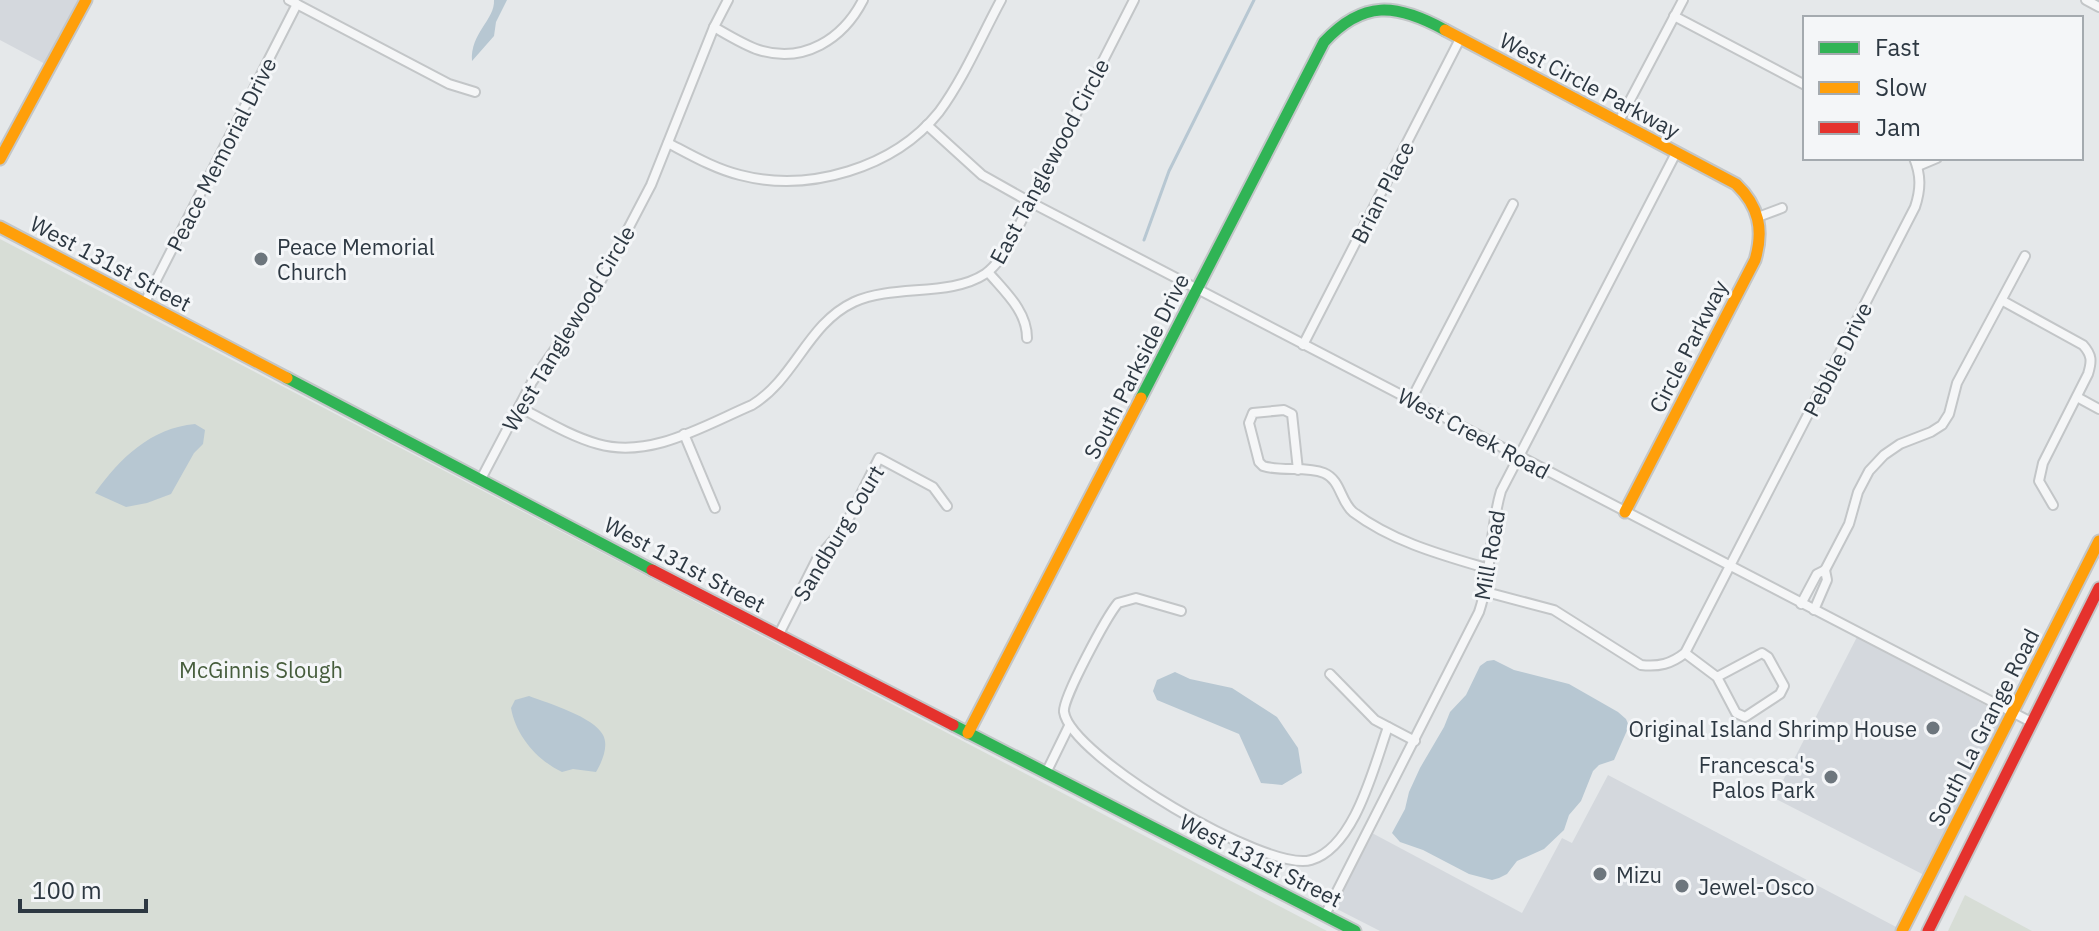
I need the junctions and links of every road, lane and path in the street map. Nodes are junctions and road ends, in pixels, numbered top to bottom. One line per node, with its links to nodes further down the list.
1 (86, 0): 20 (main road)
2 (728, 0): 12 (street, West Tanglewood Circle)
3 (863, 0): 12 (street)
4 (1001, 0): 17 (street)
5 (1134, 0): 22 (street, East Tanglewood Circle)
6 (1683, 0): 11 (street)
7 (2086, 0): 10 (street)
8 (293, 2): 15 (street); 31 (street, Peace Memorial Drive)
9 (1388, 5): 13 (main road, West Circle Parkway); 29 (main road, South Parkside Drive)
10 (2099, 7)
11 (1674, 16): 14 (street); 16 (street)
12 (714, 27): 18 (street, West Tanglewood Circle)
13 (1460, 39): 16 (main road, West Circle Parkway); 33 (street, Brian Place)
14 (1803, 84)
15 (475, 92)
16 (1618, 123): 19 (main road, West Circle Parkway)
17 (927, 125): 18 (street); 22 (street, West Creek Road)
18 (668, 143): 36 (street, West Tanglewood Circle)
19 (1676, 153): 25 (main road, West Circle Parkway); 39 (street, Mill Road)
20 (0, 159)
21 (1916, 162): 47 (street, Pebble Drive)
22 (1030, 202): 28 (street, East Tanglewood Circle); 29 (street, West Creek Road)
23 (1513, 204): 35 (street)
24 (1782, 208): 25 (street)
25 (1758, 217): 45 (main road, Circle Parkway)
26 (0, 227): 31 (main road, West 131st Street)
27 (2025, 256): 30 (street)
28 (988, 272): 32 (street); 38 (street, East Tanglewood Circle)
29 (1198, 289): 33 (street, West Creek Road); 63 (main road, South Parkside Drive)
30 (2003, 301): 34 (street); 49 (street)
31 (144, 304): 41 (main road, West 131st Street)
32 (1027, 338)
33 (1303, 345): 35 (street, West Creek Road)
34 (2077, 397): 37 (street); 42 (street)
35 (1411, 400): 39 (street, West Creek Road)
36 (519, 407): 38 (street, East Tanglewood Circle); 41 (street, West Tanglewood Circle)
37 (2099, 409)
38 (684, 434): 44 (street)
39 (1519, 457): 45 (street, West Creek Road); 48 (street, Mill Road)
40 (1298, 470): 40 (street); 48 (street)
41 (481, 479): 55 (main road, West 131st Street)
42 (2053, 505)
43 (947, 506): 55 (street, Sandburg Court)
44 (715, 508)
45 (1625, 512): 47 (street, West Creek Road)
46 (2099, 541): 59 (main road, South La Grange Road)
47 (1730, 567): 52 (street, West Creek Road); 56 (street, Pebble Drive)
48 (1489, 569): 51 (street, Mill Road)
49 (1825, 570): 52 (street); 53 (street)
50 (2099, 588): 60 (main road, South La Grange Road)
51 (1486, 592): 56 (street); 64 (street, Mill Road)
52 (1801, 604): 53 (street, West Creek Road)
53 (1814, 610): 59 (street, West Creek Road)
54 (1181, 611): 61 (street)
55 (778, 636): 63 (main road, West 131st Street)
56 (1685, 653): 58 (street)
57 (1330, 674): 62 (street)
58 (1717, 677): 58 (street)
59 (2012, 713): 60 (street, West Creek Road); 68 (main road, South La Grange Road)
60 (2033, 723): 69 (main road, South La Grange Road)
61 (1069, 726): 62 (street); 65 (street)
62 (1388, 727): 64 (street)
63 (968, 733): 65 (main road, West 131st Street)
64 (1415, 741): 66 (street, Mill Road)
65 (1046, 773): 66 (main road, West 131st Street)
66 (1325, 915): 67 (main road, West 131st Street)
67 (1355, 931)
68 (1902, 931)
69 (1928, 931)

